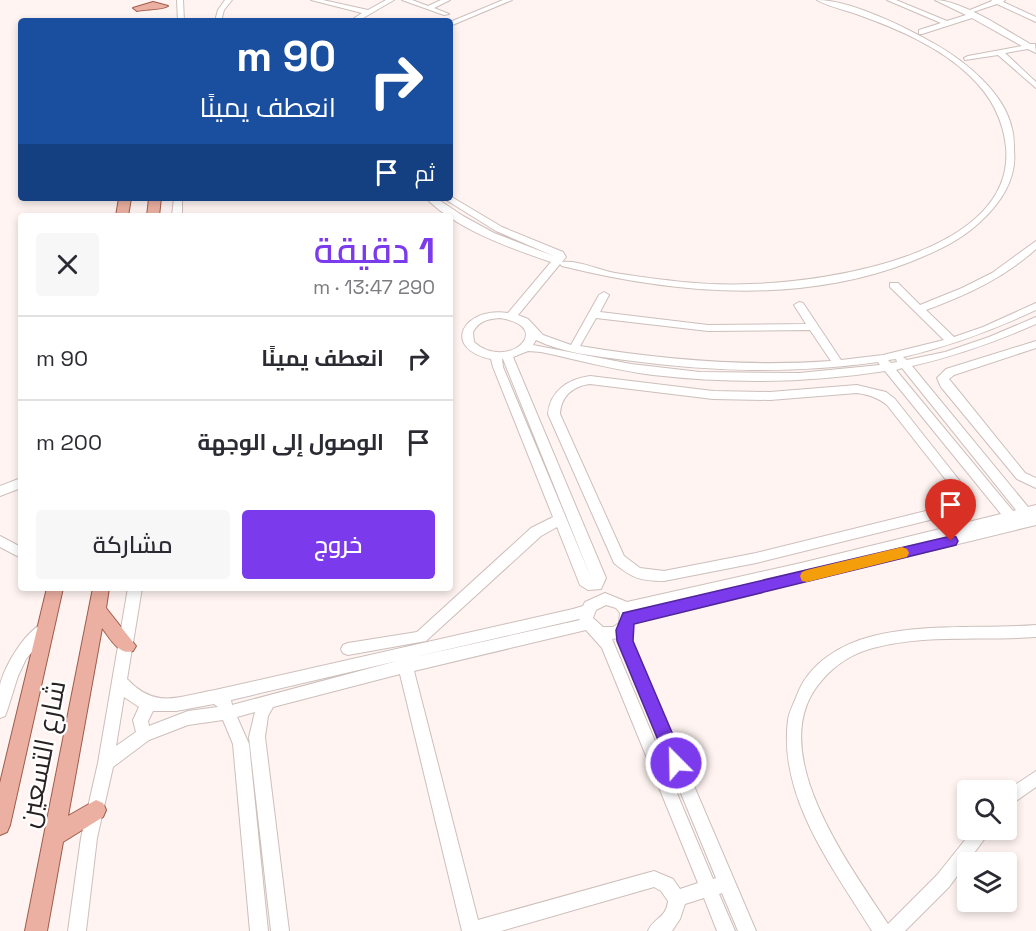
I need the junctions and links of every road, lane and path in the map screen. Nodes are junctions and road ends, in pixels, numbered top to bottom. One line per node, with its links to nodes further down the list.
1 (180, 0): 20 (street)
2 (229, 0): 21 (street)
3 (314, 0): 16 (street)
4 (391, 0): 16 (street)
5 (405, 0): 15 (street)
6 (447, 0): 15 (street)
7 (509, 0): 24 (street)
8 (820, 0): 36 (street)
9 (891, 0): 25 (street)
10 (938, 0): 17 (street)
11 (948, 0): 17 (street)
12 (998, 1): 17 (street); 23 (street)
13 (163, 3): 14 (main road); 19 (main road)
14 (137, 4)
15 (430, 7): 18 (street)
16 (367, 12): 22 (street)
17 (973, 13): 25 (street); 27 (street)
18 (446, 14)
19 (165, 16)
20 (181, 18)
21 (219, 18)
22 (358, 18)
23 (1036, 20)
24 (453, 23)
25 (948, 24): 26 (street)
26 (922, 32)
27 (1034, 47): 28 (street)
28 (999, 52): 29 (street); 30 (street)
29 (968, 58)
30 (1036, 86)
31 (434, 201): 33 (street)
32 (452, 201): 36 (street)
33 (451, 213)
34 (453, 215): 36 (street)
35 (1036, 244): 41 (street)
36 (561, 262): 43 (street)
37 (894, 285): 41 (street)
38 (604, 295): 42 (street)
39 (799, 305): 45 (street)
40 (1036, 306): 47 (street)
41 (918, 309): 47 (street)
42 (593, 314): 45 (street); 49 (street)
43 (511, 316): 46 (street); 51 (street)
44 (1035, 322): 52 (street)
45 (813, 327): 54 (street)
46 (532, 332): 49 (street); 50 (street)
47 (952, 341): 52 (street)
48 (1036, 344): 57 (street)
49 (574, 348): 54 (street)
50 (524, 349): 51 (street); 55 (street)
51 (502, 356): 63 (street); 63 (street)
52 (901, 360): 53 (street); 58 (street)
53 (884, 363): 54 (street); 55 (street); 64 (street)
54 (838, 364)
55 (710, 376): 56 (street)
56 (713, 395): 66 (street); 66 (street)
57 (981, 427): 58 (street); 59 (street)
58 (958, 432): 62 (street)
59 (1036, 483)
60 (18, 484): 61 (street)
61 (0, 491)
62 (1033, 516): 64 (street)
63 (560, 519): 78 (street)
64 (1014, 521): 68 (street); 73 (street)
65 (4, 542): 67 (street)
66 (811, 544): 68 (street)
67 (18, 550)
68 (823, 563): 73 (street)
69 (54, 591): 75 (main road, شارع التسعين)
70 (101, 591): 72 (main road, شارع التسعين)
71 (135, 591): 77 (street)
72 (98, 611): 77 (main road); 92 (main road, شارع التسعين)
73 (626, 617): 74 (street); 74 (street); 94 (street)
74 (591, 622): 79 (street); 95 (street)
75 (45, 628): 84 (street); 91 (main road, شارع التسعين)
76 (1036, 632): 107 (street)
77 (127, 646): 80 (street)
78 (348, 649)
79 (404, 661): 81 (street); 82 (street); 103 (street)
80 (121, 683): 83 (street); 87 (street)
81 (215, 697): 83 (street); 85 (street)
82 (269, 701): 85 (street); 102 (street)
83 (149, 704): 86 (street)
84 (0, 711)
85 (226, 713): 86 (street); 101 (street)
86 (144, 735): 87 (street)
87 (106, 763): 90 (street)
88 (1036, 778): 89 (street)
89 (1017, 793)
90 (96, 810): 92 (main road); 100 (street)
91 (0, 825)
92 (54, 836): 99 (main road, شارع التسعين)
93 (975, 840): 108 (street)
94 (711, 844): 95 (street); 96 (street)
95 (693, 850): 97 (street)
96 (727, 883): 97 (street); 106 (street)
97 (709, 888): 98 (street); 105 (street)
98 (677, 898): 103 (street); 104 (street)
99 (36, 931)
100 (77, 931)
101 (259, 931)
102 (280, 931)
103 (471, 931)
104 (657, 931)
105 (726, 931)
106 (747, 931)
107 (882, 931)
108 (893, 931)

